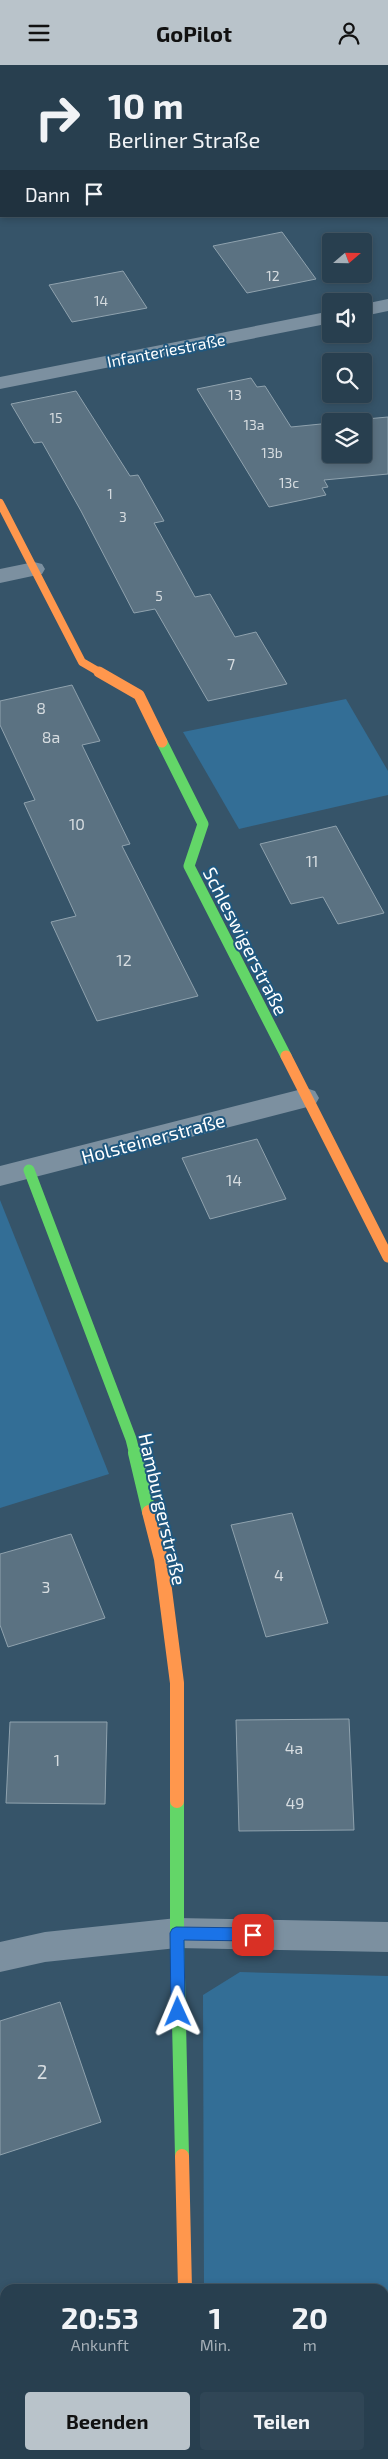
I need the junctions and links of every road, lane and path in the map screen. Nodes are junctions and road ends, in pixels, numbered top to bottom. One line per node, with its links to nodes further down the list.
1 (388, 305): 2 (street)
2 (372, 308)
3 (322, 319): 4 (street, Infanteriestraße)
4 (0, 383)
5 (0, 503): 6 (street, Schleswigerstraße)
6 (34, 569): 7 (street); 8 (street, Schleswigerstraße)
7 (0, 576)
8 (306, 1098): 9 (street, Holsteinerstraße); 11 (street, Schleswigerstraße)
9 (29, 1170): 10 (street, Holsteinerstraße); 12 (street, Hamburgerstraße)
10 (0, 1176)
11 (388, 1257)
12 (176, 1933): 13 (street); 14 (street); 15 (street, Hamburgerstraße)
13 (388, 1937)
14 (0, 1957)
15 (185, 2284)

